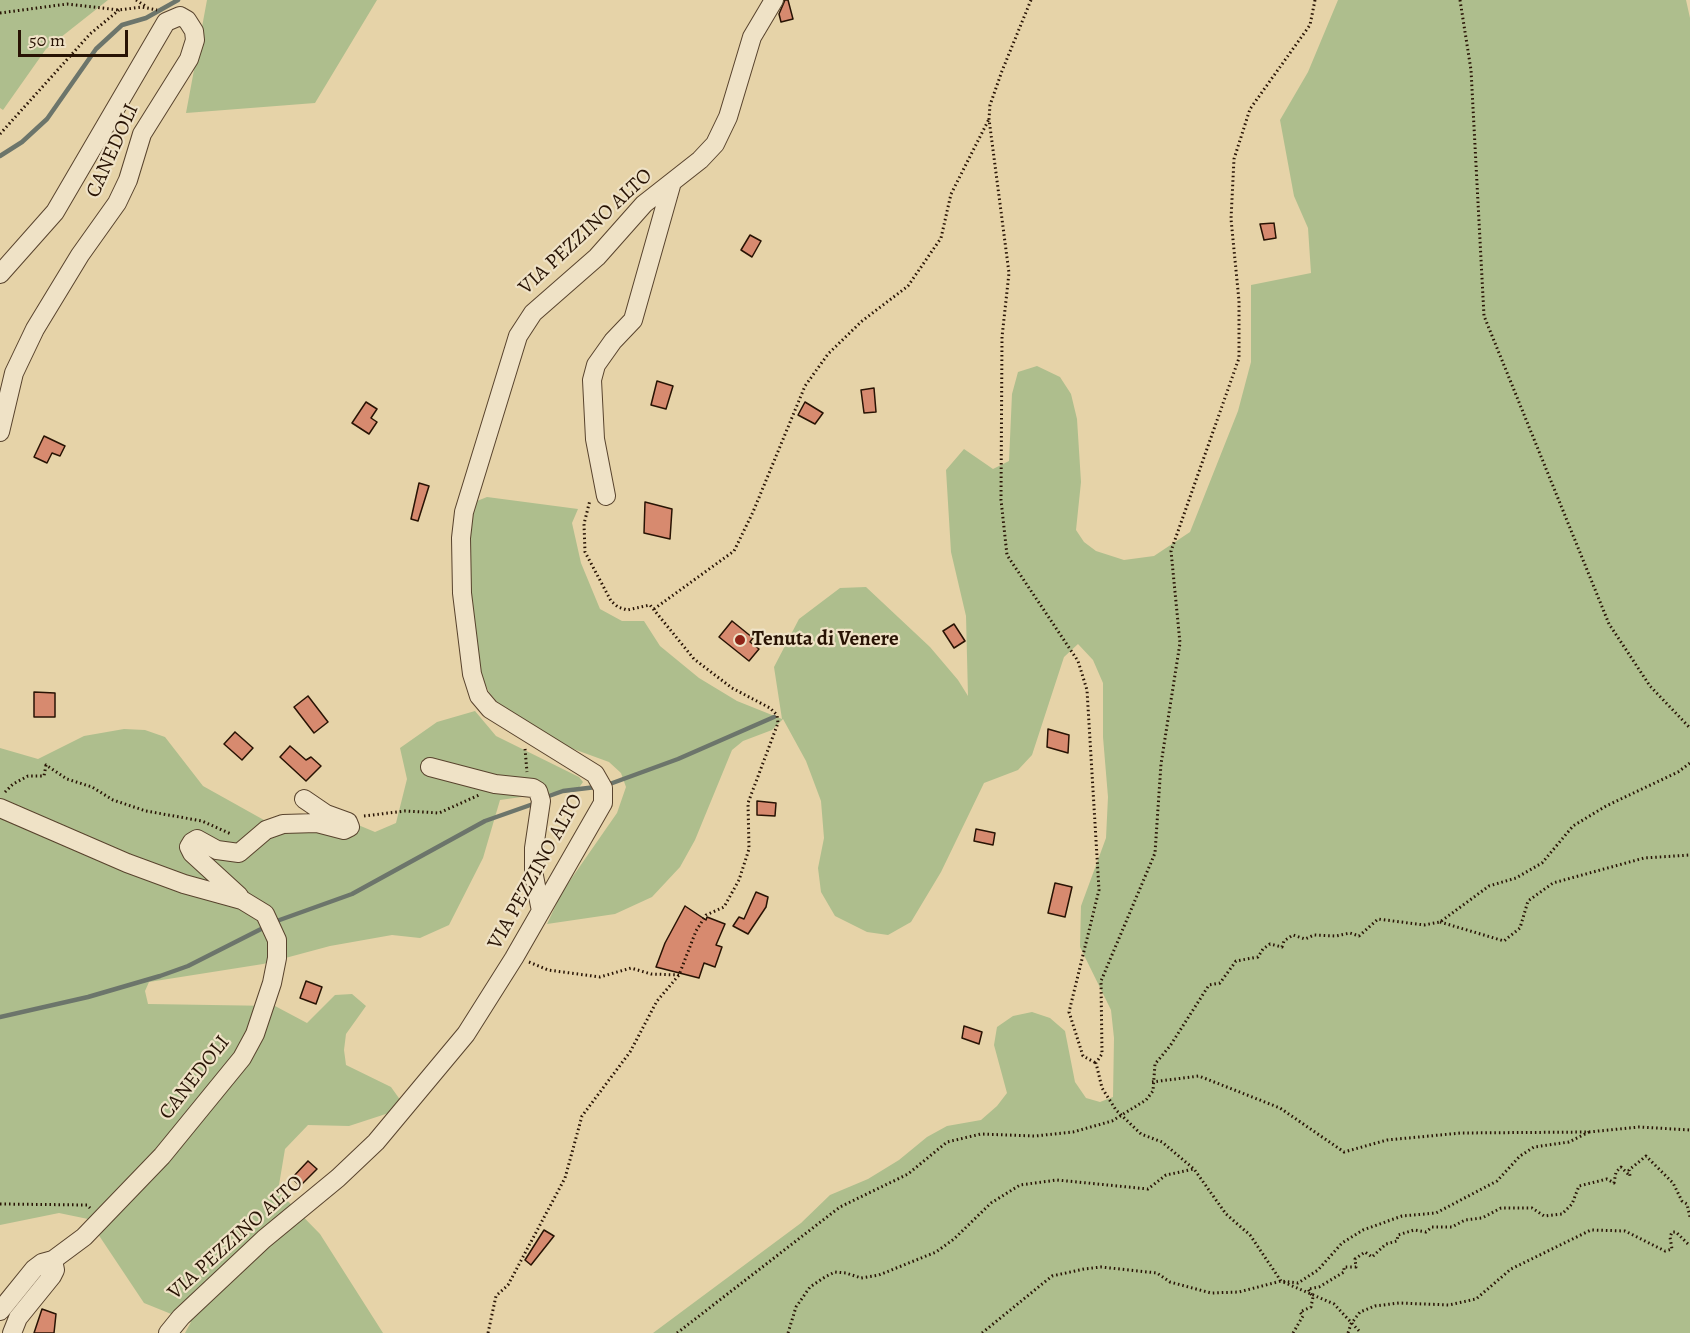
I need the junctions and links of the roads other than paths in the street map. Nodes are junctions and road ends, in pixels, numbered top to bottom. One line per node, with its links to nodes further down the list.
1 (774, 0): 2 (street, VIA PEZZINO ALTO)
2 (672, 182): 5 (street); 10 (street, VIA PEZZINO ALTO)
3 (0, 274): 4 (street, CANEDOLI)
4 (0, 432)
5 (606, 496)
6 (430, 767): 10 (street)
7 (304, 800): 9 (street)
8 (0, 808): 9 (street, CANEDOLI)
9 (242, 900): 11 (street, CANEDOLI)
10 (541, 911): 14 (street, VIA PEZZINO ALTO)
11 (53, 1260): 12 (street); 13 (street)
12 (0, 1311)
13 (12, 1333)
14 (168, 1333)

